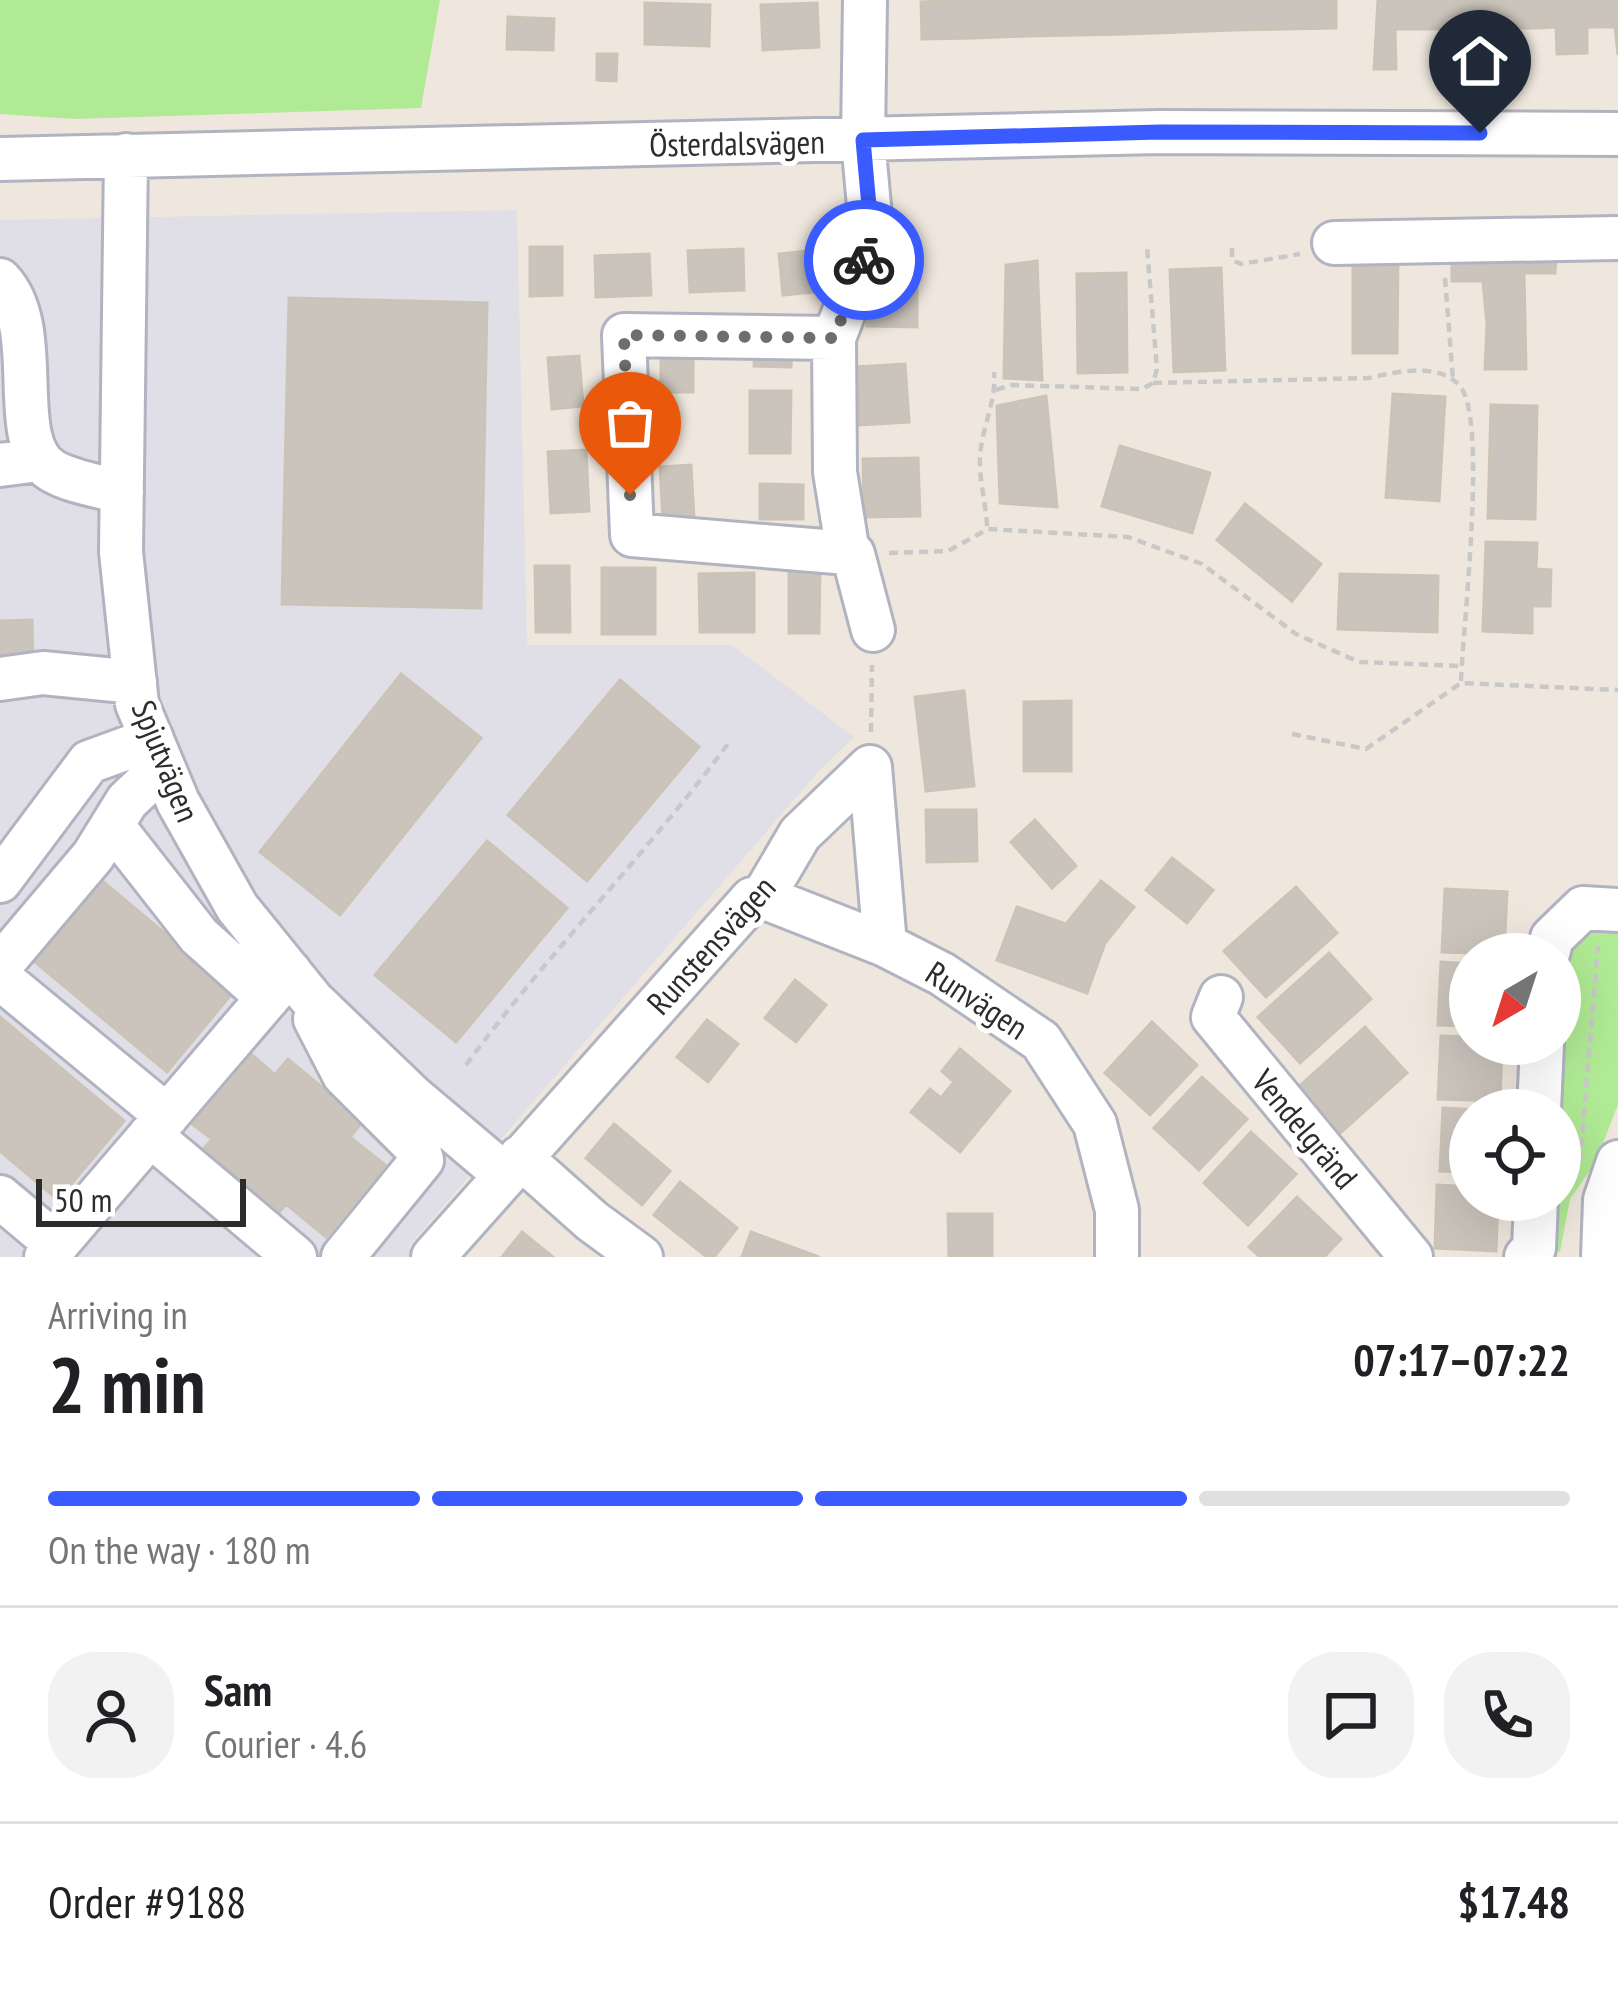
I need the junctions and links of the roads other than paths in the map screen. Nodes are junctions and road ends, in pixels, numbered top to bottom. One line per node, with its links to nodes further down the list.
1 (865, 0): 3 (street)
2 (1618, 134): 3 (street, Österdalsvägen)
3 (863, 140): 4 (street, Österdalsvägen); 9 (street)
4 (126, 155): 5 (street, Österdalsvägen); 11 (street, Spjutvägen)
5 (0, 159)
6 (1618, 238): 7 (street)
7 (1334, 243)
8 (0, 280): 10 (street)
9 (834, 338): 12 (street); 12 (street)
10 (20, 463): 11 (street)
11 (122, 492): 15 (street, Spjutvägen)
12 (850, 554): 13 (street)
13 (873, 630)
14 (0, 679): 15 (street)
15 (135, 682): 16 (street, Spjutvägen)
16 (158, 753): 17 (street); 18 (street); 25 (street, Spjutvägen)
17 (112, 825): 23 (street); 25 (street)
18 (0, 881)
19 (763, 897): 22 (street, Runvägen); 22 (street, Runstensvägen); 28 (street, Runstensvägen)
20 (1608, 926): 21 (street)
21 (1557, 933)
22 (886, 945): 37 (street, Runvägen)
23 (0, 966)
24 (0, 978): 27 (street)
25 (290, 990): 27 (street); 28 (street, Spjutvägen); 34 (street)
26 (1221, 997): 38 (street, Vendelgränd)
27 (159, 1125): 32 (street); 33 (street)
28 (512, 1165): 35 (street, Runstensvägen); 36 (street, Spjutvägen)
29 (1605, 1187): 40 (street)
30 (0, 1197): 32 (street)
31 (1535, 1221): 39 (street)
32 (51, 1251)
33 (295, 1257)
34 (343, 1257)
35 (433, 1257)
36 (641, 1257)
37 (1117, 1257)
38 (1411, 1257)
39 (1526, 1257)
40 (1603, 1257)

